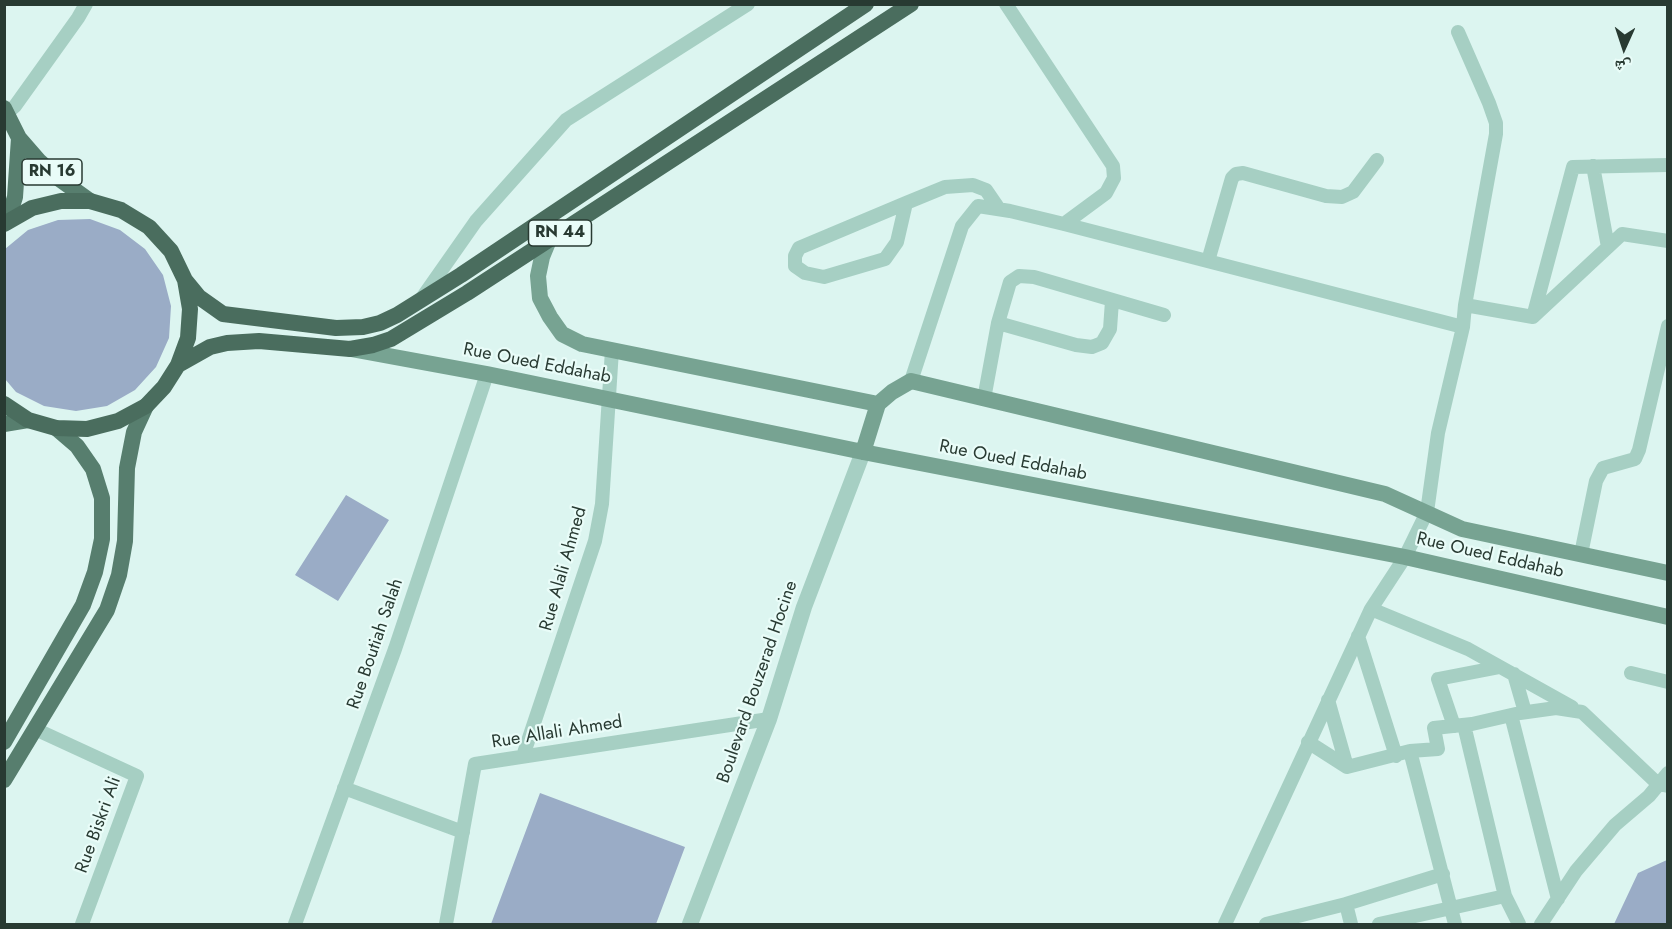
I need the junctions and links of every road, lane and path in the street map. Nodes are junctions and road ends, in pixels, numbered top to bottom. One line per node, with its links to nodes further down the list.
1 (86, 4): 7 (street)
2 (748, 4): 22 (street)
3 (866, 4): 22 (highway, RN 44)
4 (911, 4): 17 (highway, RN 44)
5 (1006, 4): 16 (street)
6 (1458, 32): 24 (street)
7 (6, 110): 8 (main road, RN 16)
8 (19, 138): 12 (main road, RN 16); 15 (main road, RN 16)
9 (1377, 160): 20 (street)
10 (1668, 165): 11 (street)
11 (1593, 166): 19 (street); 26 (street)
12 (90, 201): 15 (highway); 21 (highway)
13 (906, 203): 13 (street); 14 (street)
14 (999, 209): 16 (street); 34 (street)
15 (5, 223)
16 (1064, 224): 20 (street)
17 (549, 240): 30 (highway, RN 44); 31 (main road)
18 (1668, 242): 19 (street)
19 (1608, 247): 26 (street)
20 (1208, 261): 29 (street)
21 (185, 280): 22 (highway, RN 44); 32 (highway)
22 (420, 300)
23 (1112, 301): 25 (street); 27 (street); 27 (street)
24 (1465, 305): 26 (street); 29 (street)
25 (1164, 315)
26 (1533, 317)
27 (998, 323): 36 (street)
28 (1668, 326): 45 (street)
29 (1463, 327): 44 (street)
30 (350, 349): 32 (highway, RN 44); 33 (main road, Rue Oued Eddahab)
31 (612, 350): 35 (street, Rue Alali Ahmed); 38 (main road)
32 (178, 365): 39 (highway)
33 (487, 374): 35 (main road, Rue Oued Eddahab); 69 (street, Rue Boutiah Salah)
34 (911, 381): 36 (main road); 38 (main road)
35 (608, 398): 43 (main road, Rue Oued Eddahab); 64 (street, Rue Alali Ahmed)
36 (984, 399): 44 (main road)
37 (4, 404): 40 (highway)
38 (878, 404): 43 (main road)
39 (146, 406): 42 (highway); 60 (main road)
40 (28, 420): 41 (main road); 42 (highway)
41 (4, 424)
42 (56, 428): 61 (main road)
43 (863, 452): 46 (main road, Rue Oued Eddahab); 58 (street, Boulevard Bouzerad Hocine)
44 (1427, 512): 45 (main road); 46 (street)
45 (1581, 554): 47 (main road)
46 (1405, 557): 48 (street); 49 (main road, Rue Oued Eddahab)
47 (1668, 573)
48 (1371, 609): 50 (street); 51 (street)
49 (1668, 617)
50 (1358, 636): 55 (street); 65 (street)
51 (1500, 667): 53 (street); 59 (street)
52 (1631, 673): 54 (street)
53 (1514, 674): 56 (street); 57 (street)
54 (1668, 682)
55 (1328, 700): 62 (street); 66 (street)
56 (1582, 712): 57 (street); 68 (street)
57 (1518, 714): 59 (street); 73 (street)
58 (770, 719): 64 (street, Rue Allali Ahmed); 81 (street, Boulevard Bouzerad Hocine)
59 (1459, 726): 63 (street); 72 (street)
60 (35, 729): 67 (main road); 78 (street, Rue Biskri Ali)
61 (4, 742)
62 (1308, 742): 66 (street); 82 (street)
63 (1410, 752): 65 (street); 71 (street)
64 (523, 756): 70 (street, Rue Allali Ahmed)
65 (1395, 756): 66 (street)
66 (1347, 767)
67 (4, 780)
68 (1664, 781): 73 (street)
69 (344, 788): 70 (street); 79 (street, Rue Boutiah Salah)
70 (463, 832): 80 (street, Rue Allali Ahmed)
71 (1443, 874): 74 (street); 75 (street)
72 (1505, 896): 75 (street); 87 (street)
73 (1558, 899): 88 (street)
74 (1346, 904): 76 (street); 84 (street)
75 (1451, 908): 77 (street); 86 (street)
76 (1303, 919): 83 (street)
77 (1406, 921): 85 (street)
78 (82, 924)
79 (295, 924)
80 (446, 924)
81 (690, 924)
82 (1225, 924)
83 (1268, 924)
84 (1351, 924)
85 (1379, 924)
86 (1455, 924)
87 (1519, 924)
88 (1541, 924)

